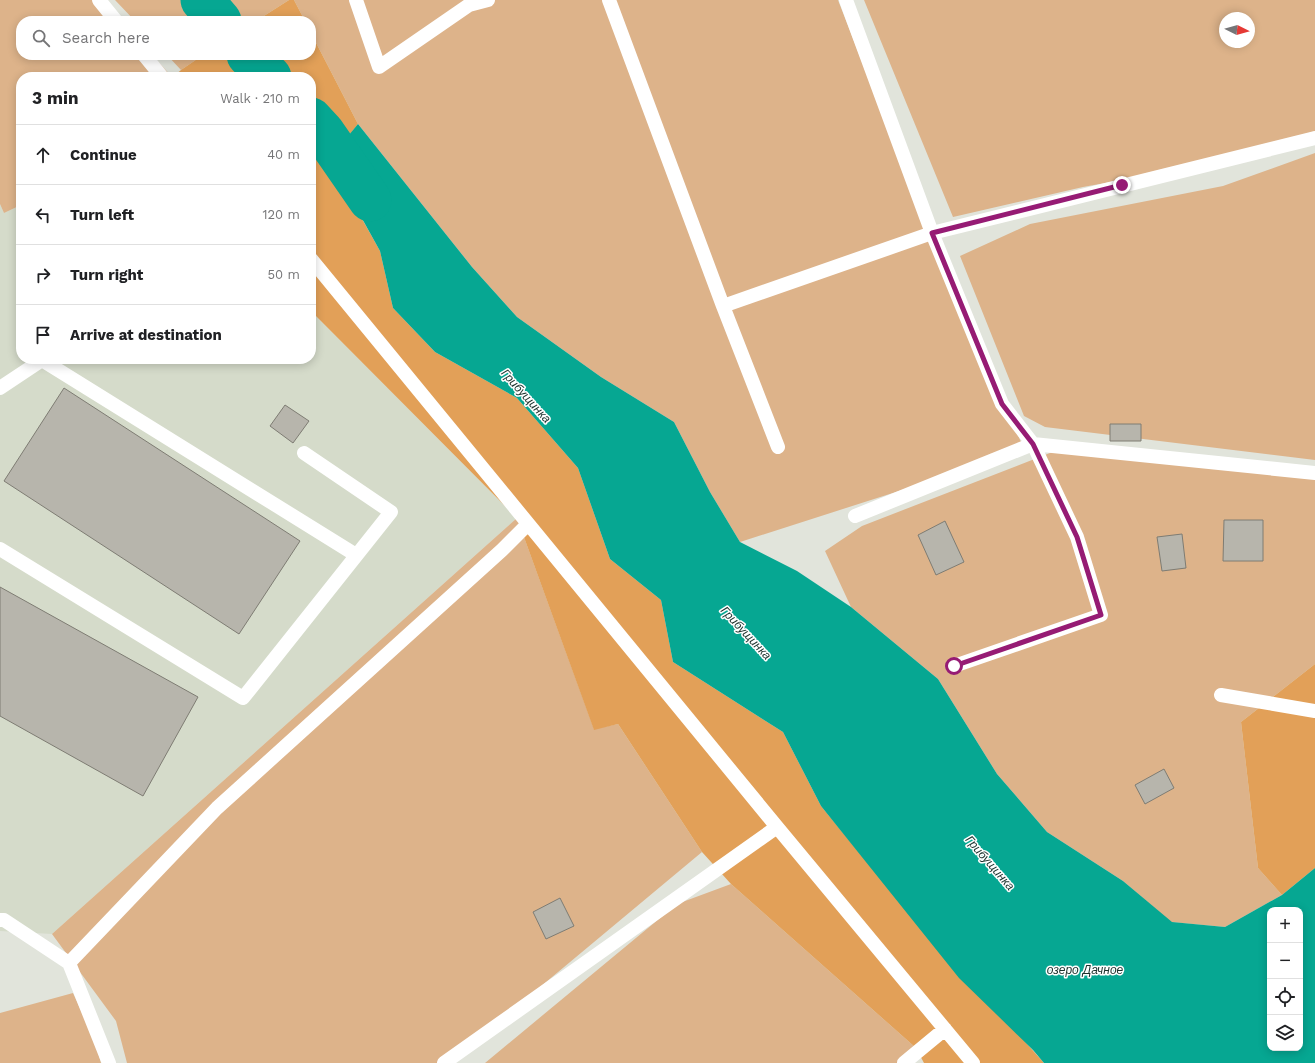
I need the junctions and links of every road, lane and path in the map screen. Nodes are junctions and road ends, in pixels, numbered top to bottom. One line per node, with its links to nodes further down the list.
1 (99, 0): 6 (lane)
2 (356, 0): 3 (lane)
3 (488, 0)
4 (609, 0): 12 (lane)
5 (846, 0): 10 (lane)
6 (112, 16)
7 (148, 60): 8 (lane)
8 (158, 72)
9 (1315, 138): 10 (lane)
10 (932, 233): 12 (lane); 16 (lane)
11 (316, 265): 21 (lane)
12 (723, 306): 17 (lane)
13 (36, 364): 15 (lane)
14 (48, 364): 23 (lane)
15 (0, 388)
16 (1033, 444): 19 (lane); 20 (lane); 24 (lane)
17 (778, 447)
18 (304, 453): 23 (lane)
19 (1315, 474)
20 (855, 516)
21 (528, 524): 27 (lane); 29 (lane)
22 (0, 549): 23 (lane)
23 (356, 555)
24 (954, 666)
25 (1221, 695): 26 (lane)
26 (1315, 711)
27 (776, 827): 30 (lane); 32 (lane)
28 (0, 920): 29 (lane)
29 (69, 963): 31 (lane)
30 (945, 1029): 33 (lane); 34 (lane)
31 (109, 1063)
32 (444, 1063)
33 (904, 1063)
34 (973, 1063)

